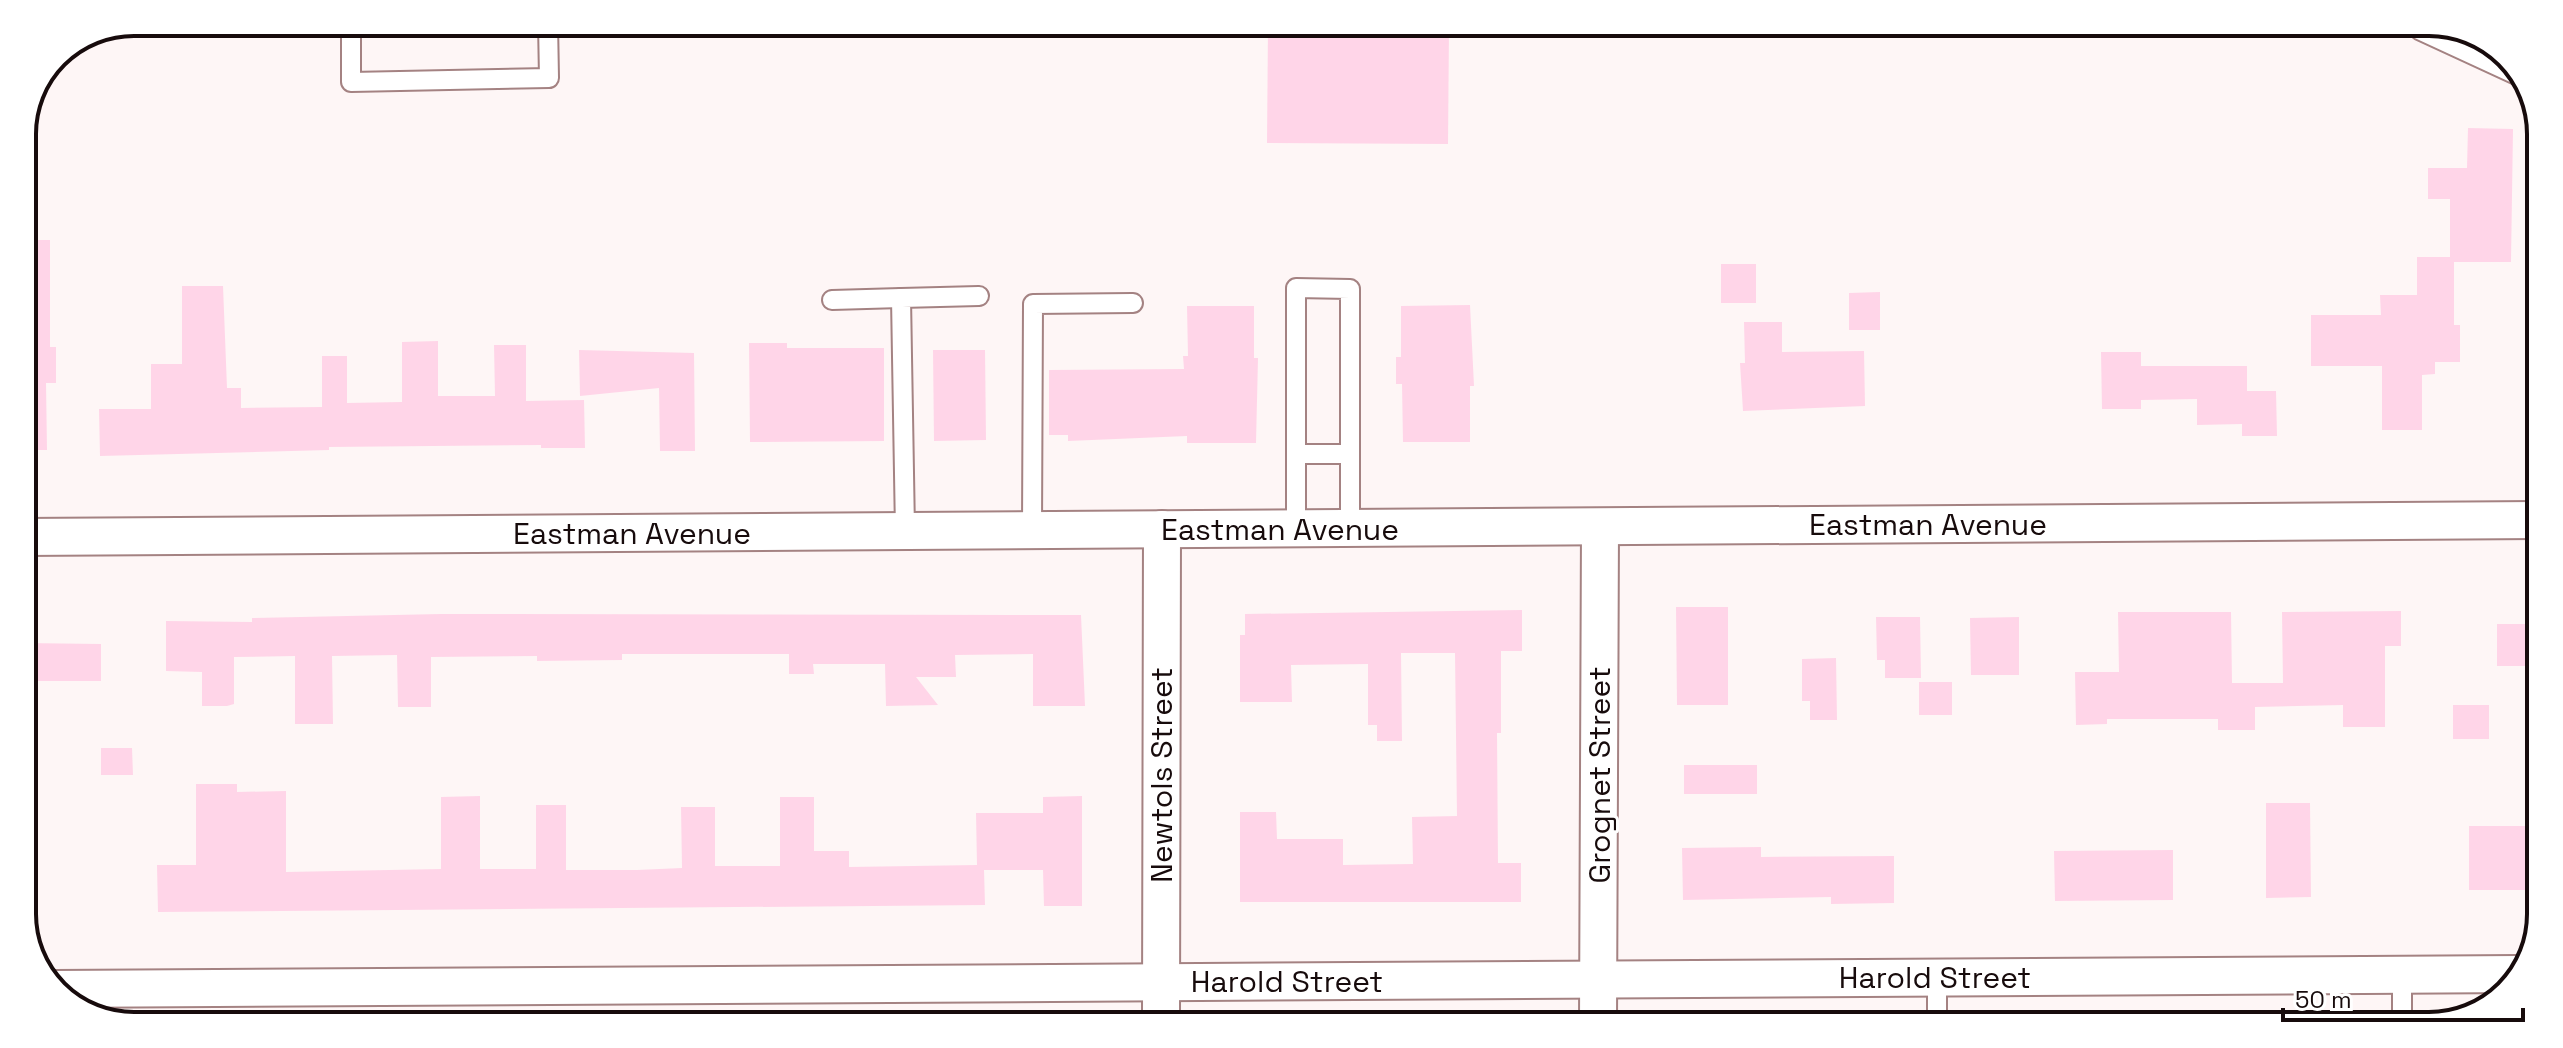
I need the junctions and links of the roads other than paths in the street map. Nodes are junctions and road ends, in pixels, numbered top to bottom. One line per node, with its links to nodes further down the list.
1 (351, 36): 2 (lane)
2 (548, 36)
3 (2433, 36): 4 (lane)
4 (2503, 69)
5 (979, 296): 6 (lane)
6 (901, 298): 7 (lane); 17 (lane)
7 (832, 300)
8 (1133, 303): 16 (lane)
9 (1296, 454): 10 (lane); 10 (lane); 12 (lane)
10 (1350, 454): 15 (lane)
11 (2527, 520): 13 (street, Eastman Avenue)
12 (1296, 527): 14 (street, Eastman Avenue); 15 (street, Eastman Avenue)
13 (1600, 527): 15 (street, Eastman Avenue); 22 (street, Grognet Street)
14 (1162, 529): 16 (street, Eastman Avenue); 23 (street, Newtols Street)
15 (1350, 529)
16 (1032, 530): 17 (street, Eastman Avenue)
17 (905, 531): 18 (street, Eastman Avenue)
18 (36, 537)
19 (2507, 974): 20 (street, Harold Street)
20 (2402, 975): 21 (street, Harold Street); 28 (lane)
21 (1937, 977): 22 (street, Harold Street); 27 (lane)
22 (1599, 979): 23 (street, Harold Street); 26 (street, Grognet Street)
23 (1161, 982): 24 (street, Harold Street); 25 (street, Newtols Street)
24 (71, 989)
25 (1161, 1012)
26 (1598, 1012)
27 (1937, 1012)
28 (2400, 1012)

